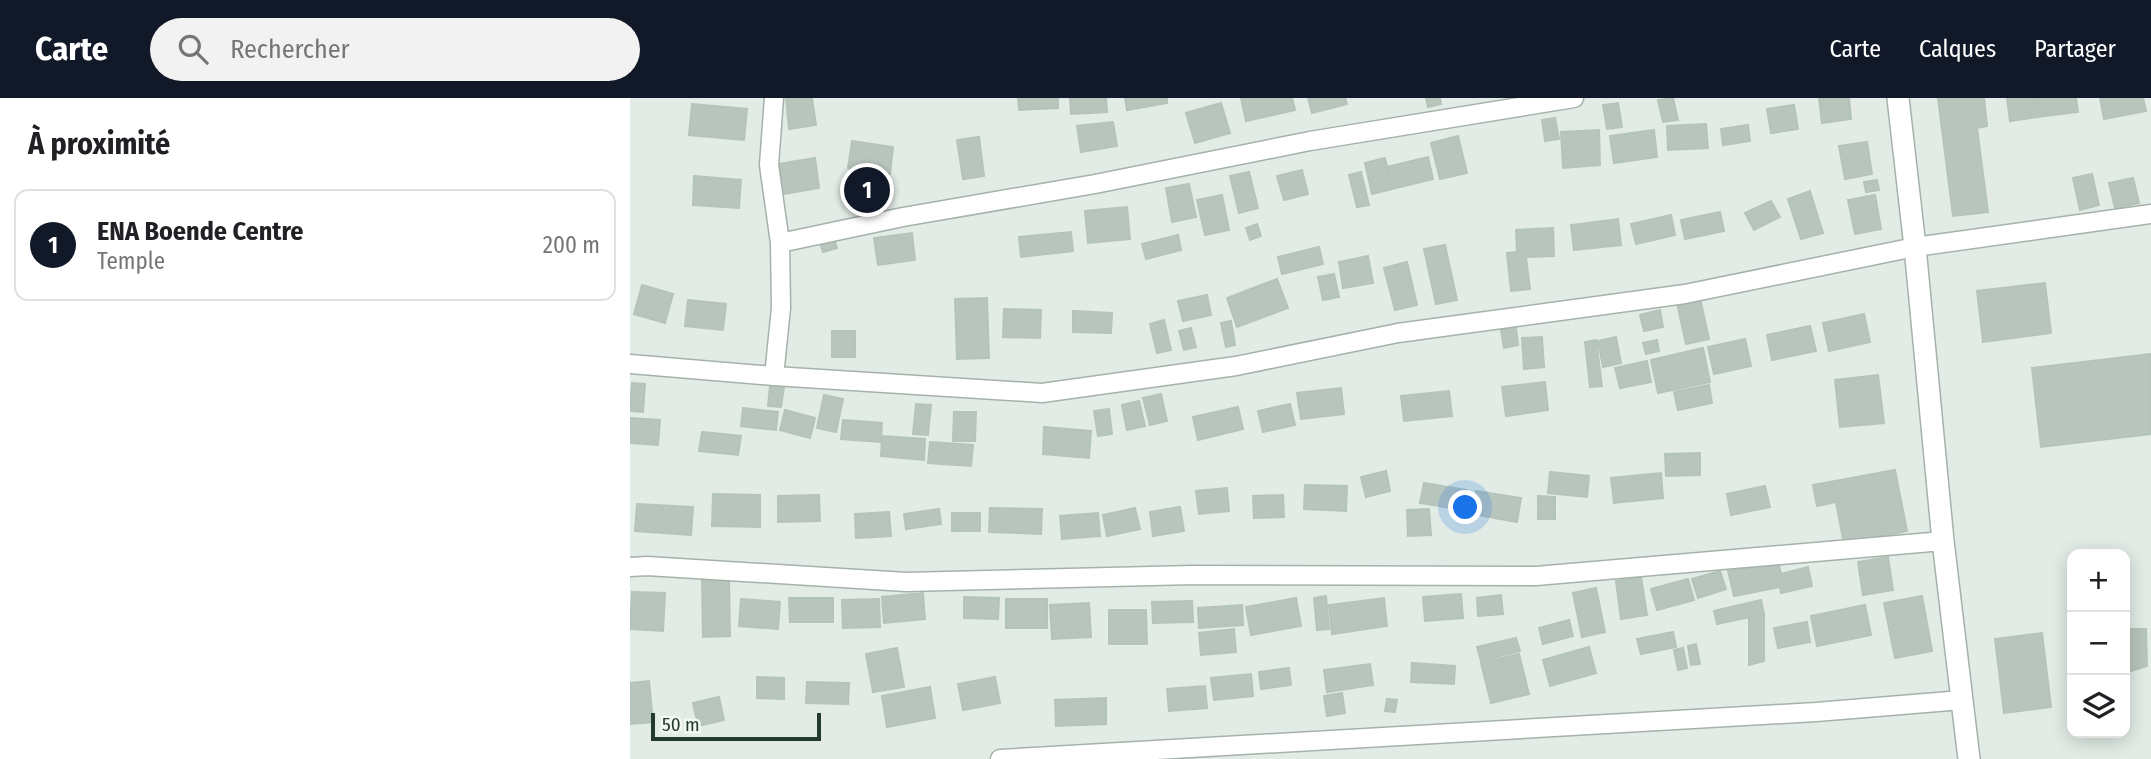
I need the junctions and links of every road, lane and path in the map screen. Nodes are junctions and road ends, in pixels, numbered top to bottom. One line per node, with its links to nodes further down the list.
1 (774, 98): 5 (street)
2 (1574, 98): 5 (street)
3 (1898, 98): 6 (street)
4 (2151, 214): 6 (street)
5 (780, 243): 8 (street)
6 (1915, 247): 8 (street); 9 (street)
7 (630, 364): 8 (street)
8 (774, 376)
9 (1943, 541): 10 (street); 11 (street)
10 (630, 567)
11 (1962, 700): 12 (street); 13 (street)
12 (1000, 759)
13 (1969, 759)

